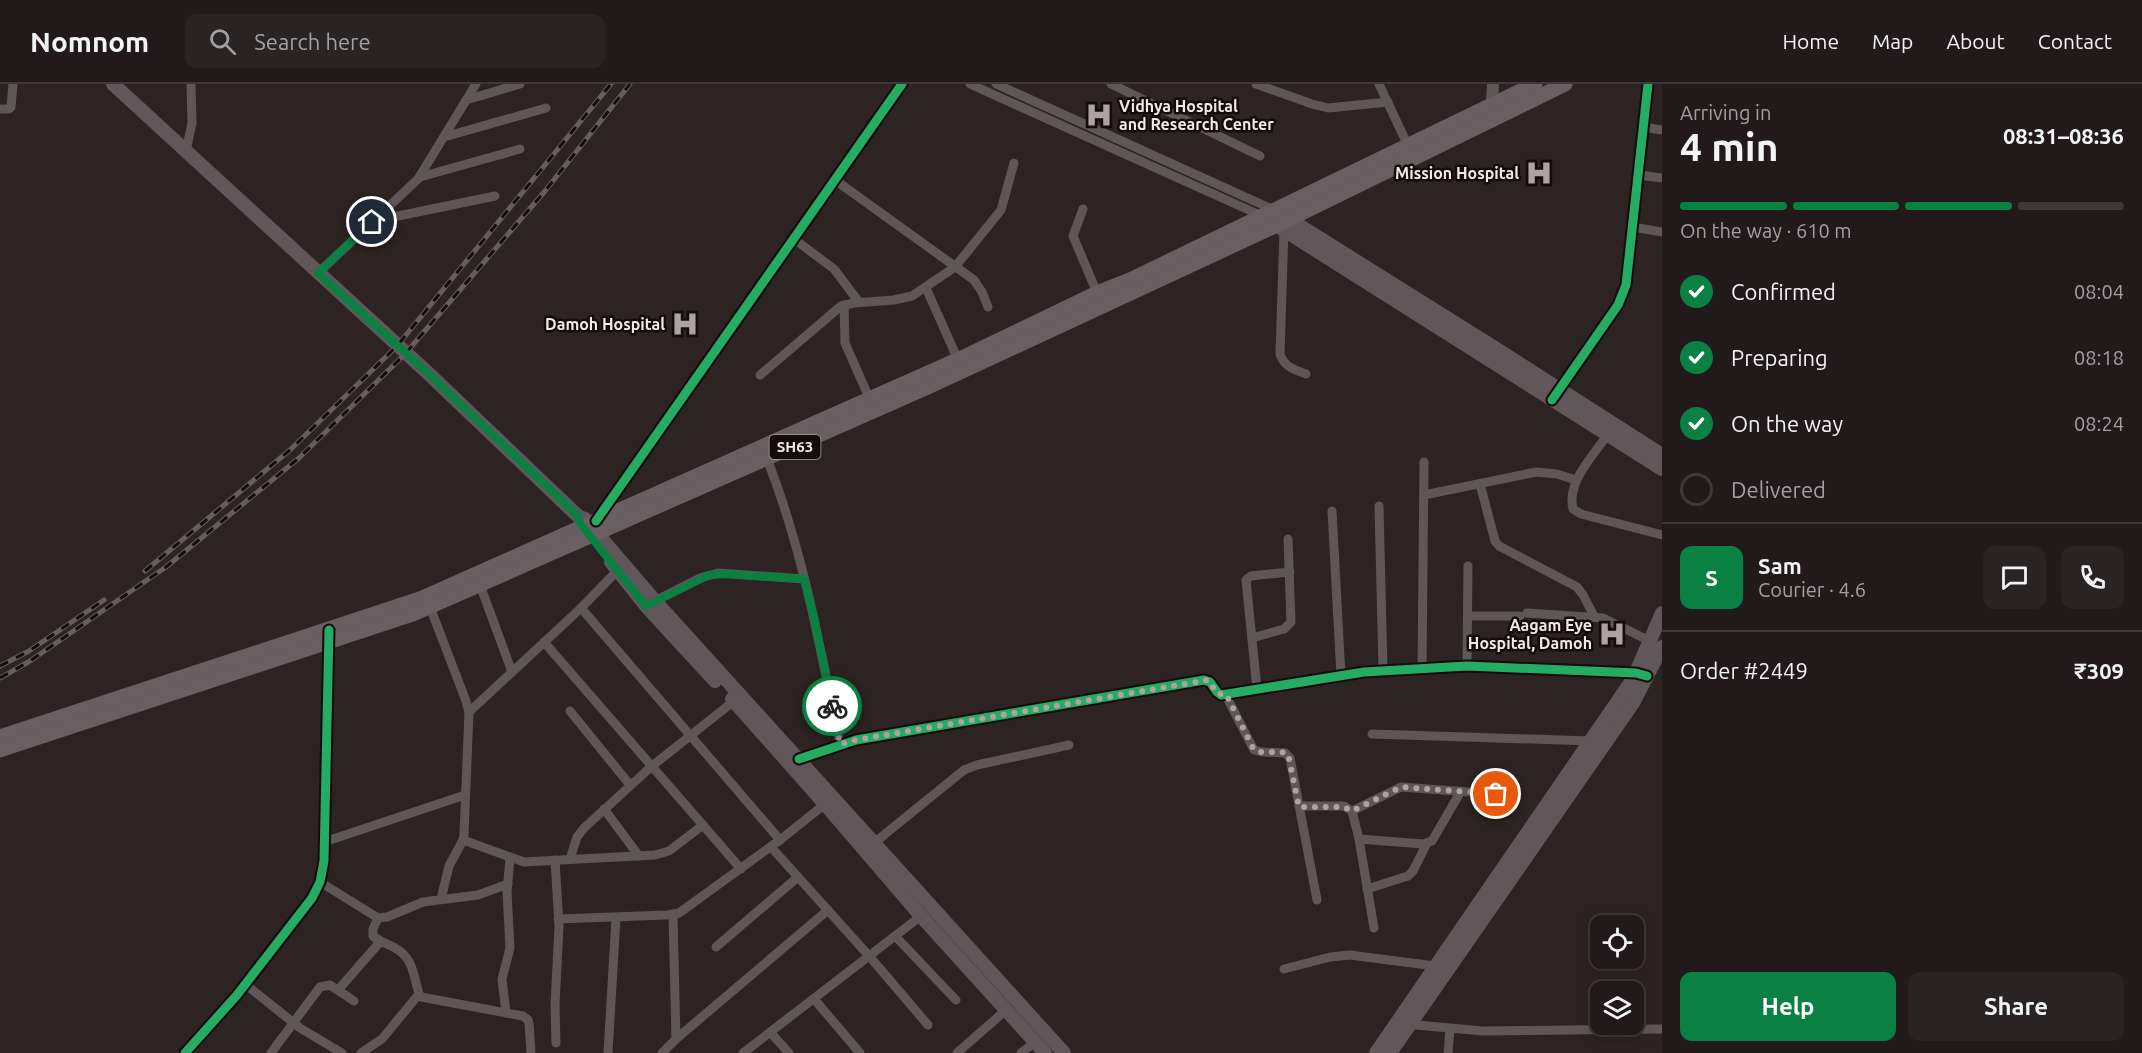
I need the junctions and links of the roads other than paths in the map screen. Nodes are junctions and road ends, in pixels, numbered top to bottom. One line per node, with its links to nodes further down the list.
1 (13, 84): 20 (street)
2 (113, 84): 28 (main road)
3 (191, 84): 28 (street)
4 (476, 84): 16 (street)
5 (519, 84): 16 (street)
6 (902, 84): 35 (street)
7 (970, 84): 21 (street)
8 (996, 84): 17 (street)
9 (1111, 84): 30 (street)
10 (1256, 84): 18 (street)
11 (1379, 84): 18 (street)
12 (1493, 84): 22 (street)
13 (1535, 84): 22 (main road, SH63)
14 (1565, 84): 22 (main road, SH63)
15 (1648, 84): 23 (street)
16 (466, 100): 26 (street)
17 (1031, 100): 21 (street); 24 (street)
18 (1388, 102): 29 (street)
19 (546, 108): 26 (street)
20 (0, 109)
21 (1027, 110): 24 (street)
22 (1495, 110): 29 (main road, SH63)
23 (1644, 127): 25 (street); 32 (street)
24 (1082, 129): 38 (street)
25 (1662, 130)
26 (444, 137): 33 (street)
27 (520, 149): 33 (street)
28 (186, 152): 44 (main road)
29 (1411, 152): 38 (main road, SH63)
30 (1260, 156)
31 (1014, 163): 43 (street)
32 (1639, 175): 34 (street); 40 (street)
33 (420, 177): 39 (street)
34 (1662, 178)
35 (835, 180): 42 (street); 43 (street)
36 (495, 196): 39 (street)
37 (1083, 209): 46 (street)
38 (1277, 220): 46 (main road, SH63); 51 (street); 53 (main road)
39 (372, 222): 44 (street)
40 (1633, 227): 41 (street); 53 (street)
41 (1662, 232)
42 (794, 239): 47 (street); 64 (street)
43 (955, 267): 45 (street); 49 (street)
44 (318, 273): 64 (main road)
45 (926, 288): 47 (street); 50 (street)
46 (1100, 299): 50 (main road, SH63)
47 (859, 302): 48 (street)
48 (844, 305): 52 (street); 54 (street)
49 (988, 307)
50 (961, 365): 54 (main road, SH63)
51 (1306, 374)
52 (760, 375)
53 (1556, 395): 55 (main road); 57 (main road)
54 (872, 404): 56 (main road, SH63)
55 (1608, 434): 57 (main road); 59 (street)
56 (773, 451): 64 (main road, SH63); 70 (street)
57 (1659, 460)
58 (1424, 462): 61 (street)
59 (1576, 480): 60 (street); 65 (street)
60 (1480, 484): 61 (street); 77 (street)
61 (1424, 495): 83 (street)
62 (1379, 506): 84 (street)
63 (1332, 511): 87 (street)
64 (589, 526): 68 (main road); 71 (main road, SH63); 78 (main road, SH63)
65 (1662, 535)
66 (1288, 539): 69 (street)
67 (1468, 566): 76 (street)
68 (621, 567): 72 (main road); 74 (street)
69 (1290, 572): 79 (street); 79 (street)
70 (804, 579): 72 (street); 96 (street)
71 (480, 585): 73 (main road, SH63); 85 (street)
72 (650, 604): 90 (main road); 100 (main road)
73 (430, 607): 78 (main road, SH63); 92 (street)
74 (581, 608): 80 (street); 94 (street)
75 (1662, 613): 81 (main road)
76 (1468, 616): 77 (street); 82 (street)
77 (1594, 616): 81 (street)
78 (329, 636): 95 (main road, SH63); 99 (main road, SH63); 115 (street)
79 (1252, 638): 88 (street)
80 (544, 642): 85 (street); 101 (street)
81 (1656, 644): 86 (main road)
82 (1467, 666): 83 (street); 86 (street)
83 (1422, 668): 84 (street)
84 (1383, 671): 87 (street)
85 (512, 672): 92 (street)
86 (1642, 675): 97 (main road)
87 (1341, 676): 88 (street)
88 (1257, 689): 89 (street)
89 (1226, 694): 96 (street); 107 (street)
90 (734, 701): 94 (street); 106 (main road)
91 (570, 711): 102 (street)
92 (469, 712): 105 (street)
93 (1372, 734): 97 (street)
94 (690, 735): 101 (street); 114 (street)
95 (0, 737)
96 (840, 744): 100 (street)
97 (1596, 745): 110 (main road)
98 (1069, 746): 116 (street)
99 (0, 750)
100 (799, 759): 116 (main road)
101 (651, 766): 102 (street); 111 (street)
102 (630, 785): 108 (street)
103 (1461, 791): 104 (street); 109 (street); 117 (street)
104 (1496, 794)
105 (465, 795): 113 (street); 115 (street)
106 (825, 804): 114 (street); 132 (main road)
107 (1299, 807): 109 (street); 129 (street)
108 (604, 809): 119 (street); 121 (street)
109 (1352, 811): 112 (street)
110 (1542, 823): 141 (main road); 152 (main road)
111 (703, 825): 119 (street); 123 (street)
112 (1359, 839): 117 (street); 127 (street)
113 (463, 840): 120 (street); 128 (street)
114 (780, 840): 118 (street)
115 (324, 842): 125 (street)
116 (874, 843): 174 (main road)
117 (1427, 843): 127 (street)
118 (771, 847): 123 (street); 124 (street)
119 (639, 856): 121 (street)
120 (510, 858): 122 (street); 126 (street)
121 (570, 859): 122 (street)
122 (555, 860): 135 (street)
123 (741, 869): 131 (street)
124 (798, 877): 130 (street); 139 (street)
125 (320, 882): 133 (street); 143 (street)
126 (508, 884): 128 (street); 150 (street)
127 (1367, 889): 136 (street)
128 (441, 899): 133 (street)
129 (1317, 900)
130 (828, 910): 140 (street); 157 (street)
131 (673, 915): 134 (street); 157 (street)
132 (921, 916): 137 (street); 149 (main road)
133 (378, 918): 138 (street)
134 (616, 918): 135 (street); 166 (street)
135 (558, 919): 159 (street)
136 (1374, 928)
137 (896, 938): 140 (street); 147 (street)
138 (380, 942): 144 (street); 145 (street)
139 (716, 947)
140 (870, 957): 146 (street); 153 (street)
141 (1435, 966): 142 (street); 152 (main road)
142 (1284, 969)
143 (245, 984): 151 (street); 161 (street)
144 (338, 990): 148 (street); 151 (street)
145 (419, 994): 150 (street); 164 (street)
146 (814, 999): 156 (street); 170 (street)
147 (956, 1000)
148 (354, 1001)
149 (1006, 1010): 158 (main road); 171 (street)
150 (506, 1013): 165 (street)
151 (292, 1022): 160 (street); 162 (street)
152 (1403, 1023): 154 (street); 175 (main road); 176 (main road)
153 (928, 1025)
154 (1450, 1029): 155 (street); 177 (street)
155 (1662, 1029)
156 (770, 1032): 168 (street); 169 (street)
157 (676, 1039): 167 (street)
158 (1035, 1042): 172 (street); 173 (main road)
159 (556, 1043)
160 (325, 1048): 163 (street)
161 (185, 1053)
162 (271, 1053)
163 (342, 1053)
164 (361, 1053)
165 (531, 1053)
166 (608, 1053)
167 (662, 1053)
168 (743, 1053)
169 (789, 1053)
170 (860, 1053)
171 (957, 1053)
172 (1021, 1053)
173 (1045, 1053)
174 (1064, 1053)
175 (1376, 1053)
176 (1390, 1053)
177 (1448, 1053)

